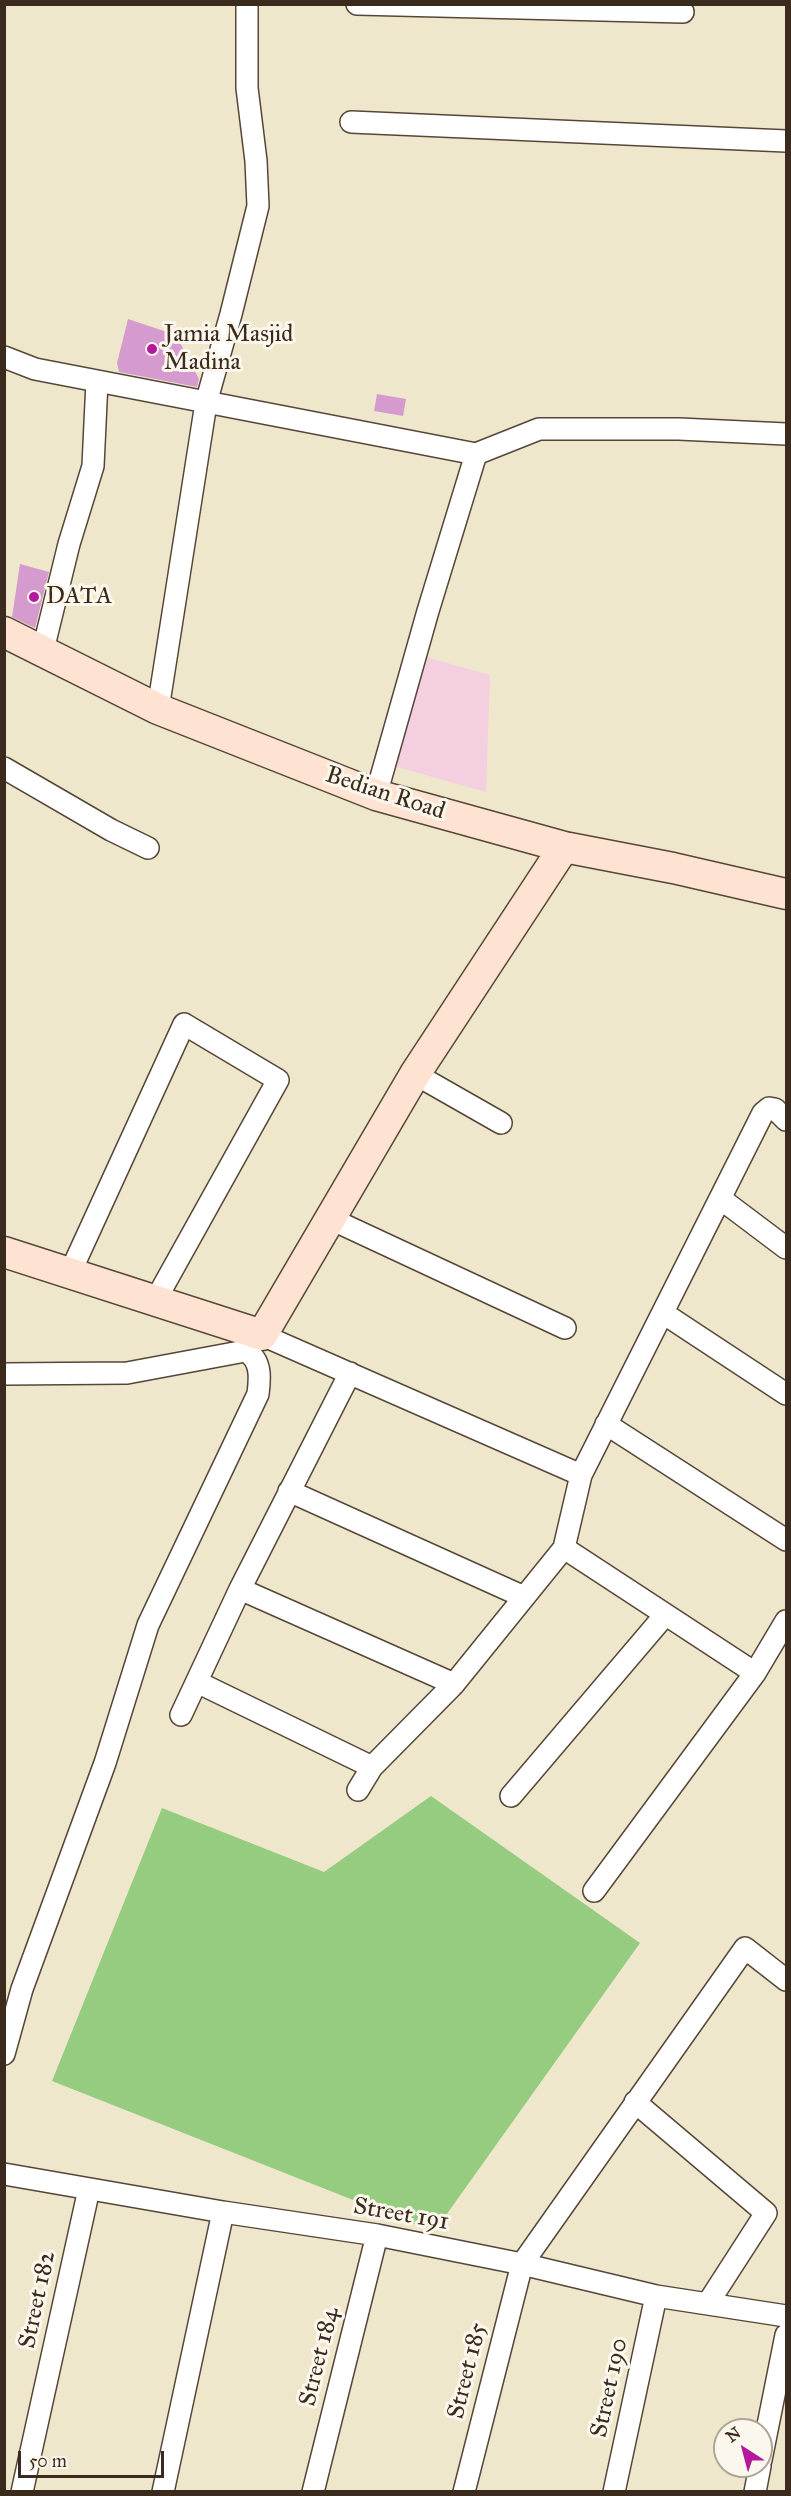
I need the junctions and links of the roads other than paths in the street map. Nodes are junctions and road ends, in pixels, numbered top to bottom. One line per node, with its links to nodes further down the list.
1 (247, 4): 8 (street)
2 (357, 4): 3 (street)
3 (683, 12)
4 (351, 122): 5 (street)
5 (786, 141)
6 (4, 357): 7 (street)
7 (97, 381): 8 (street); 12 (street)
8 (206, 403): 10 (street); 13 (street)
9 (786, 434): 10 (street)
10 (476, 454): 15 (street)
11 (4, 633): 12 (street, Bedian Road)
12 (43, 650): 13 (street, Bedian Road)
13 (158, 709): 15 (street, Bedian Road)
14 (4, 768): 17 (street)
15 (376, 795): 16 (street, Bedian Road)
16 (564, 847): 18 (street, Bedian Road); 19 (street)
17 (148, 848)
18 (786, 894)
19 (415, 1074): 21 (street); 23 (street)
20 (786, 1120): 22 (street)
21 (501, 1123)
22 (721, 1199): 24 (street); 28 (street)
23 (332, 1219): 29 (street); 30 (street)
24 (786, 1248)
25 (4, 1252): 26 (street)
26 (70, 1273): 27 (street); 27 (street)
27 (155, 1300): 30 (street)
28 (663, 1313): 33 (street); 34 (street)
29 (565, 1328)
30 (262, 1335): 31 (street)
31 (350, 1373): 35 (street); 36 (street)
32 (4, 1374): 52 (street)
33 (786, 1394)
34 (606, 1424): 35 (street); 37 (street)
35 (580, 1475): 38 (street)
36 (289, 1491): 39 (street); 40 (street)
37 (786, 1540)
38 (564, 1548): 40 (street); 41 (street)
39 (240, 1589): 44 (street); 45 (street)
40 (524, 1597): 45 (street)
41 (665, 1615): 43 (street); 49 (street)
42 (786, 1621): 43 (street)
43 (755, 1673): 50 (street)
44 (197, 1682): 46 (street); 47 (street)
45 (454, 1684): 47 (street)
46 (181, 1716)
47 (372, 1767): 48 (street)
48 (358, 1790)
49 (511, 1796)
50 (594, 1891)
51 (786, 1980): 53 (street)
52 (4, 2054)
53 (636, 2102): 58 (street); 60 (street)
54 (4, 2174): 55 (street, Street 191)
55 (89, 2189): 56 (street, Street 191); 64 (street, Street 182)
56 (223, 2212): 57 (street, Street 191); 65 (street)
57 (376, 2235): 58 (street, Street 191); 66 (street, Street 184)
58 (522, 2264): 59 (street, Street 191); 67 (street, Street 185)
59 (656, 2296): 60 (street, Street 191); 68 (street, Street 190)
60 (708, 2303): 61 (street, Street 191)
61 (786, 2316)
62 (786, 2335): 63 (street)
63 (769, 2418)
64 (22, 2492)
65 (163, 2492)
66 (313, 2492)
67 (464, 2492)
68 (614, 2492)

